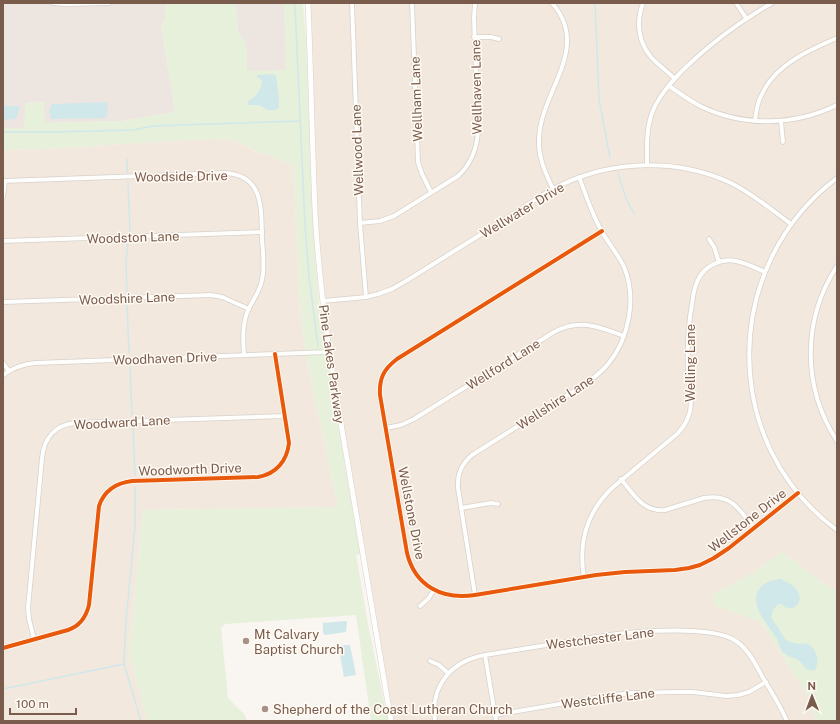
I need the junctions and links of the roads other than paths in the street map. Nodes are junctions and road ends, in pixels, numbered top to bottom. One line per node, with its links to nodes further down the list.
1 (53, 3): 2 (street)
2 (109, 3)
3 (308, 3): 38 (street, Pine Lakes Parkway)
4 (352, 3): 28 (street, Wellwood Lane)
5 (412, 3): 26 (street, Wellham Lane)
6 (475, 3): 12 (street, Wellhaven Lane)
7 (552, 3): 25 (street)
8 (643, 3): 15 (street)
9 (736, 3): 11 (street)
10 (772, 3): 11 (street)
11 (746, 18): 15 (street)
12 (474, 37): 14 (street); 26 (street, Wellhaven Lane)
13 (837, 38): 18 (street)
14 (499, 39)
15 (674, 78): 16 (street)
16 (668, 86): 18 (street); 21 (street)
17 (837, 105): 19 (street)
18 (755, 121): 19 (street)
19 (781, 121): 20 (street)
20 (783, 142)
21 (646, 165): 22 (street, Wellwater Drive); 29 (street, Wellwater Drive)
22 (579, 177): 25 (street, Wellwater Drive); 30 (street, Wellshire Lane)
23 (837, 178): 29 (street)
24 (4, 181): 27 (street); 31 (street, Woodside Drive)
25 (553, 189): 37 (street, Wellwater Drive)
26 (432, 192): 28 (street, Wellhaven Lane)
27 (3, 196)
28 (360, 223): 37 (street, Wellwood Lane)
29 (791, 224): 36 (street)
30 (602, 231): 41 (street, Wellshire Lane); 49 (street, Wellstone Drive)
31 (262, 232): 33 (street, Woodston Lane); 40 (street, Woodside Drive)
32 (709, 239): 34 (street)
33 (3, 242)
34 (719, 262): 36 (street); 51 (street, Welling Lane)
35 (837, 266): 50 (street)
36 (765, 272): 52 (street)
37 (366, 296): 38 (street, Wellwater Drive)
38 (323, 301): 42 (street, Pine Lakes Parkway)
39 (3, 302): 40 (street, Woodshire Lane)
40 (249, 309): 44 (street, Woodside Drive)
41 (624, 336): 49 (street, Wellford Lane); 54 (street, Wellshire Lane)
42 (329, 352): 43 (street, Woodhaven Drive); 68 (street, Pine Lakes Parkway)
43 (275, 354): 44 (street, Woodhaven Drive); 48 (street, Woodworth Drive)
44 (244, 355): 46 (street, Woodhaven Drive)
45 (3, 363): 46 (street)
46 (9, 371): 47 (street, Woodhaven Drive)
47 (3, 376)
48 (285, 416): 61 (street, Woodworth Drive); 61 (street, Woodward Lane)
49 (386, 428): 58 (street, Wellstone Drive)
50 (837, 442)
51 (621, 479): 55 (street); 57 (street, Welling Lane)
52 (798, 493): 55 (street, Wellstone Drive); 56 (street)
53 (498, 504): 54 (street)
54 (461, 508): 59 (street, Wellshire Lane)
55 (754, 528): 57 (street, Wellstone Drive)
56 (837, 530)
57 (584, 577): 59 (street, Wellstone Drive)
58 (434, 590): 59 (street, Wellstone Drive); 60 (street)
59 (475, 595)
60 (420, 606)
61 (34, 639): 62 (street, Woodworth Drive)
62 (3, 648)
63 (485, 655): 65 (street, Westchester Lane); 66 (street, Westchester Lane); 67 (street)
64 (430, 660): 65 (street)
65 (448, 673): 69 (street, Westchester Lane)
66 (766, 682): 67 (street, Westcliffe Lane); 71 (street, Westchester Lane)
67 (495, 715): 70 (street)
68 (391, 721)
69 (435, 721)
70 (496, 721)
71 (787, 721)

